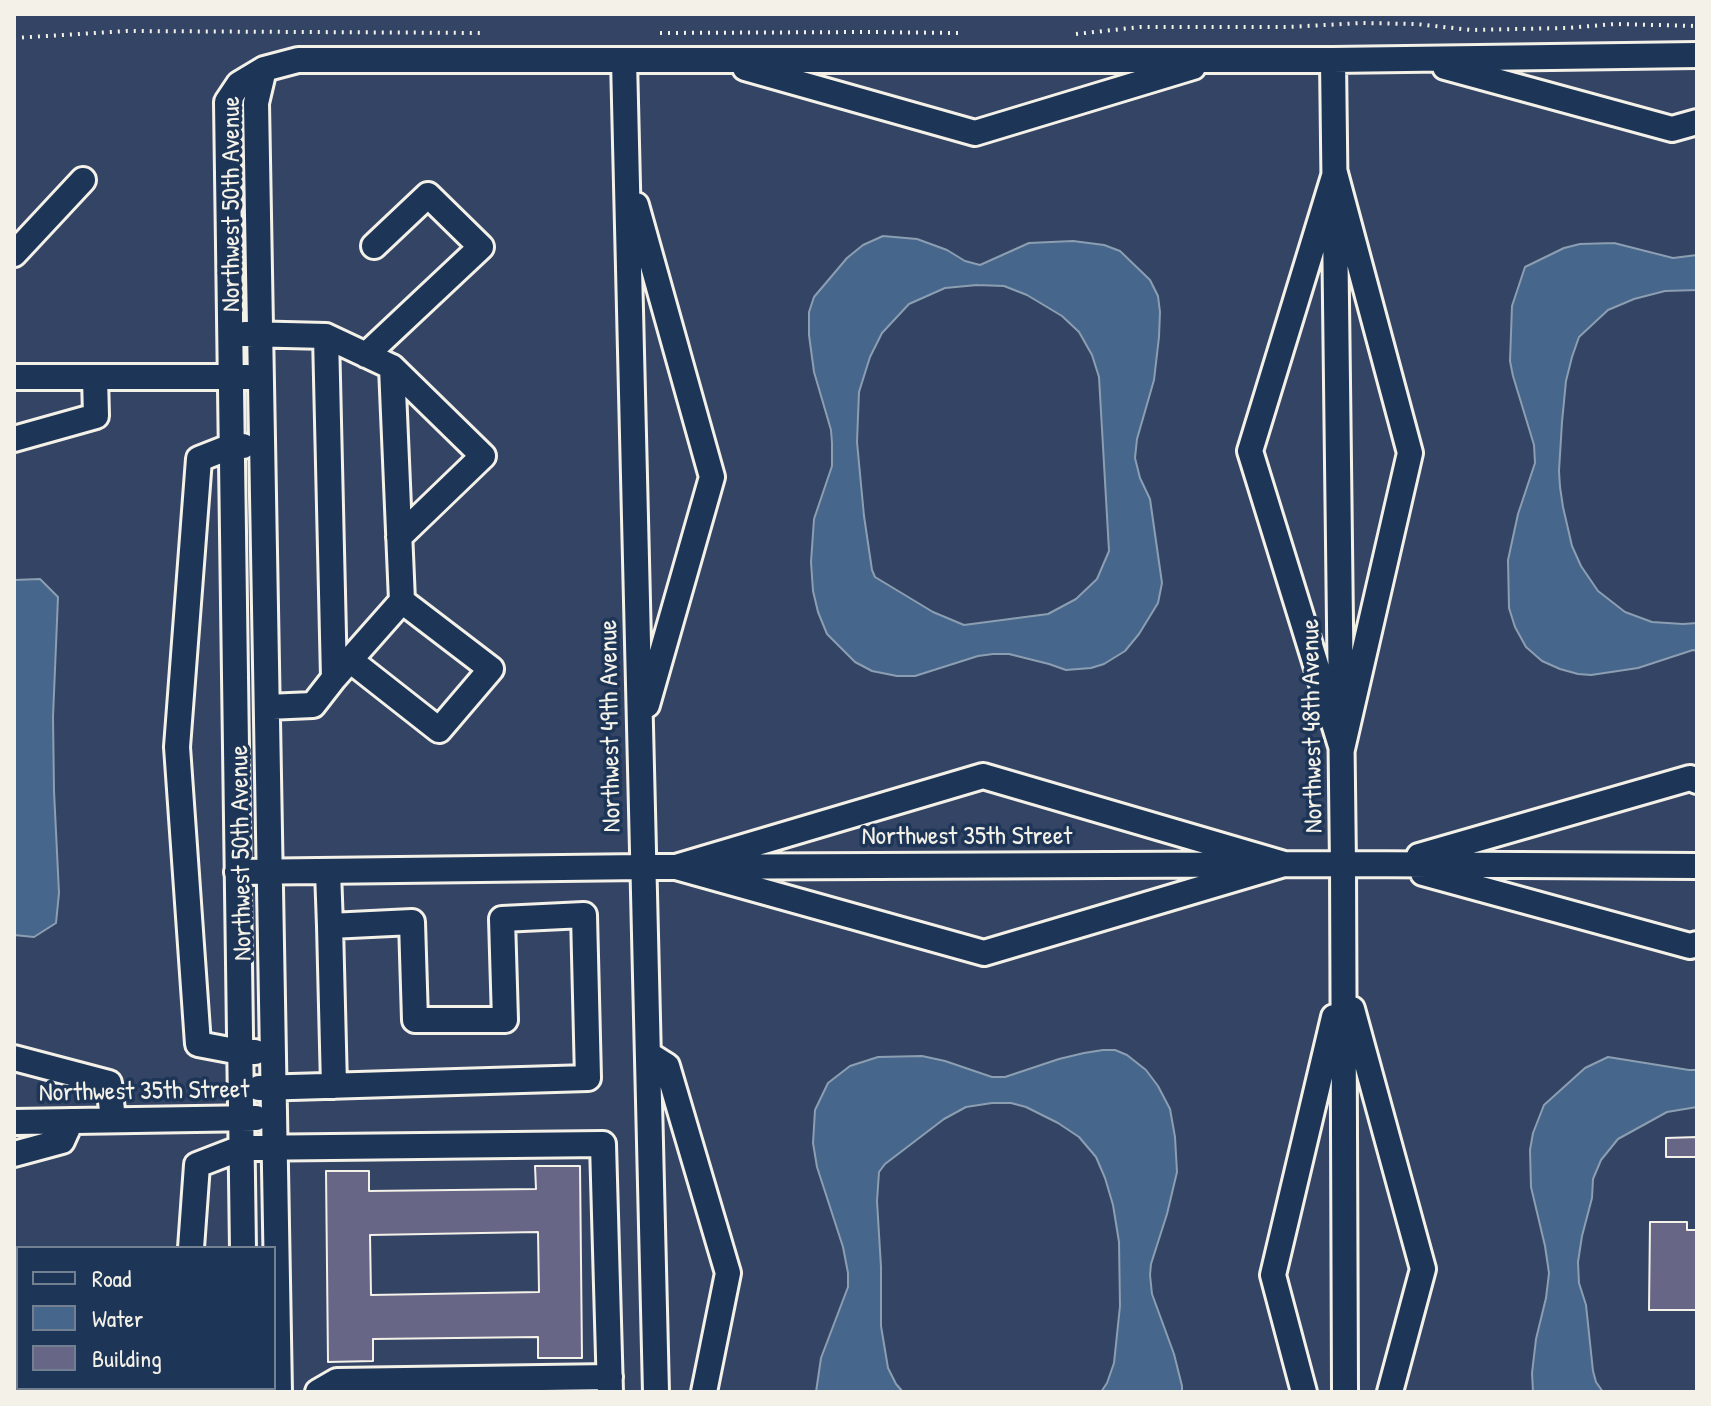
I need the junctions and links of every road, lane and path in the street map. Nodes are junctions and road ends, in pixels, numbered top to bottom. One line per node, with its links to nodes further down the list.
1 (1697, 26): 5 (path)
2 (488, 34): 6 (path)
3 (654, 34): 4 (path)
4 (964, 34)
5 (1071, 34)
6 (14, 38)
7 (1697, 55): 8 (street)
8 (1415, 59): 12 (street); 14 (street)
9 (624, 60): 10 (street); 13 (street); 15 (street, Northwest 49th Avenue)
10 (715, 60): 11 (street); 11 (street)
11 (1216, 60): 12 (street)
12 (1333, 60): 16 (street, Northwest 48th Avenue)
13 (264, 69): 20 (street, Northwest 50th Avenue); 21 (street, Northwest 50th Avenue)
14 (1697, 122)
15 (627, 172): 36 (street, Northwest 49th Avenue); 36 (street)
16 (1335, 173): 37 (street, Northwest 48th Avenue); 37 (street); 37 (street)
17 (83, 180): 19 (street)
18 (374, 246): 23 (street)
19 (14, 254)
20 (260, 333): 21 (street); 22 (street); 28 (street, Northwest 50th Avenue)
21 (231, 334): 27 (street, Northwest 50th Avenue)
22 (326, 336): 23 (street); 34 (street)
23 (366, 355): 24 (street)
24 (392, 367): 32 (street); 32 (street)
25 (14, 377): 26 (street)
26 (95, 377): 27 (street); 29 (street)
27 (231, 377): 28 (street); 30 (street, Northwest 50th Avenue)
28 (261, 377): 31 (street, Northwest 50th Avenue)
29 (14, 439)
30 (232, 446): 31 (street); 46 (street, Northwest 50th Avenue); 52 (street)
31 (263, 446): 35 (street, Northwest 50th Avenue)
32 (399, 537): 33 (street)
33 (402, 601): 34 (street); 34 (street)
34 (342, 669): 35 (street)
35 (267, 707): 47 (street, Northwest 50th Avenue)
36 (639, 730): 43 (street, Northwest 49th Avenue)
37 (1342, 749): 40 (street, Northwest 48th Avenue)
38 (1697, 781): 41 (street)
39 (1284, 864): 40 (street, Northwest 35th Street); 44 (street, Northwest 35th Street); 44 (street); 44 (street)
40 (1343, 864): 41 (street, Northwest 35th Street); 50 (street, Northwest 48th Avenue)
41 (1390, 864): 42 (street, Northwest 35th Street); 49 (street)
42 (1697, 866)
43 (643, 867): 44 (street, Northwest 35th Street); 45 (street, Northwest 35th Street); 53 (street, Northwest 49th Avenue)
44 (676, 867)
45 (328, 871): 47 (street, Northwest 35th Street); 48 (street)
46 (237, 872): 47 (street, Northwest 35th Street); 52 (street, Northwest 50th Avenue)
47 (270, 872): 51 (street, Northwest 50th Avenue)
48 (330, 926): 55 (street); 55 (street)
49 (1697, 944)
50 (1343, 978): 73 (street); 74 (street, Northwest 48th Avenue); 75 (street)
51 (274, 1051): 52 (street); 57 (street, Northwest 50th Avenue)
52 (240, 1052): 56 (street, Northwest 50th Avenue)
53 (648, 1054): 71 (street, Northwest 49th Avenue); 72 (street)
54 (14, 1058): 60 (street)
55 (334, 1086): 57 (street)
56 (240, 1088): 57 (street); 58 (street, Northwest 50th Avenue)
57 (274, 1088): 59 (street, Northwest 50th Avenue)
58 (240, 1118): 59 (street, Northwest 35th Street); 60 (street, Northwest 35th Street); 63 (street, Northwest 50th Avenue)
59 (275, 1118): 64 (street, Northwest 50th Avenue)
60 (113, 1120): 61 (street, Northwest 35th Street)
61 (71, 1121): 62 (street, Northwest 35th Street); 65 (street)
62 (14, 1122)
63 (241, 1148): 64 (street); 66 (street); 67 (street, Northwest 50th Avenue)
64 (275, 1148): 68 (street); 69 (street, Northwest 50th Avenue)
65 (14, 1154)
66 (191, 1246)
67 (243, 1246)
68 (610, 1384): 70 (street)
69 (279, 1392)
70 (318, 1392)
71 (656, 1392)
72 (704, 1392)
73 (1304, 1392)
74 (1345, 1392)
75 (1390, 1392)

